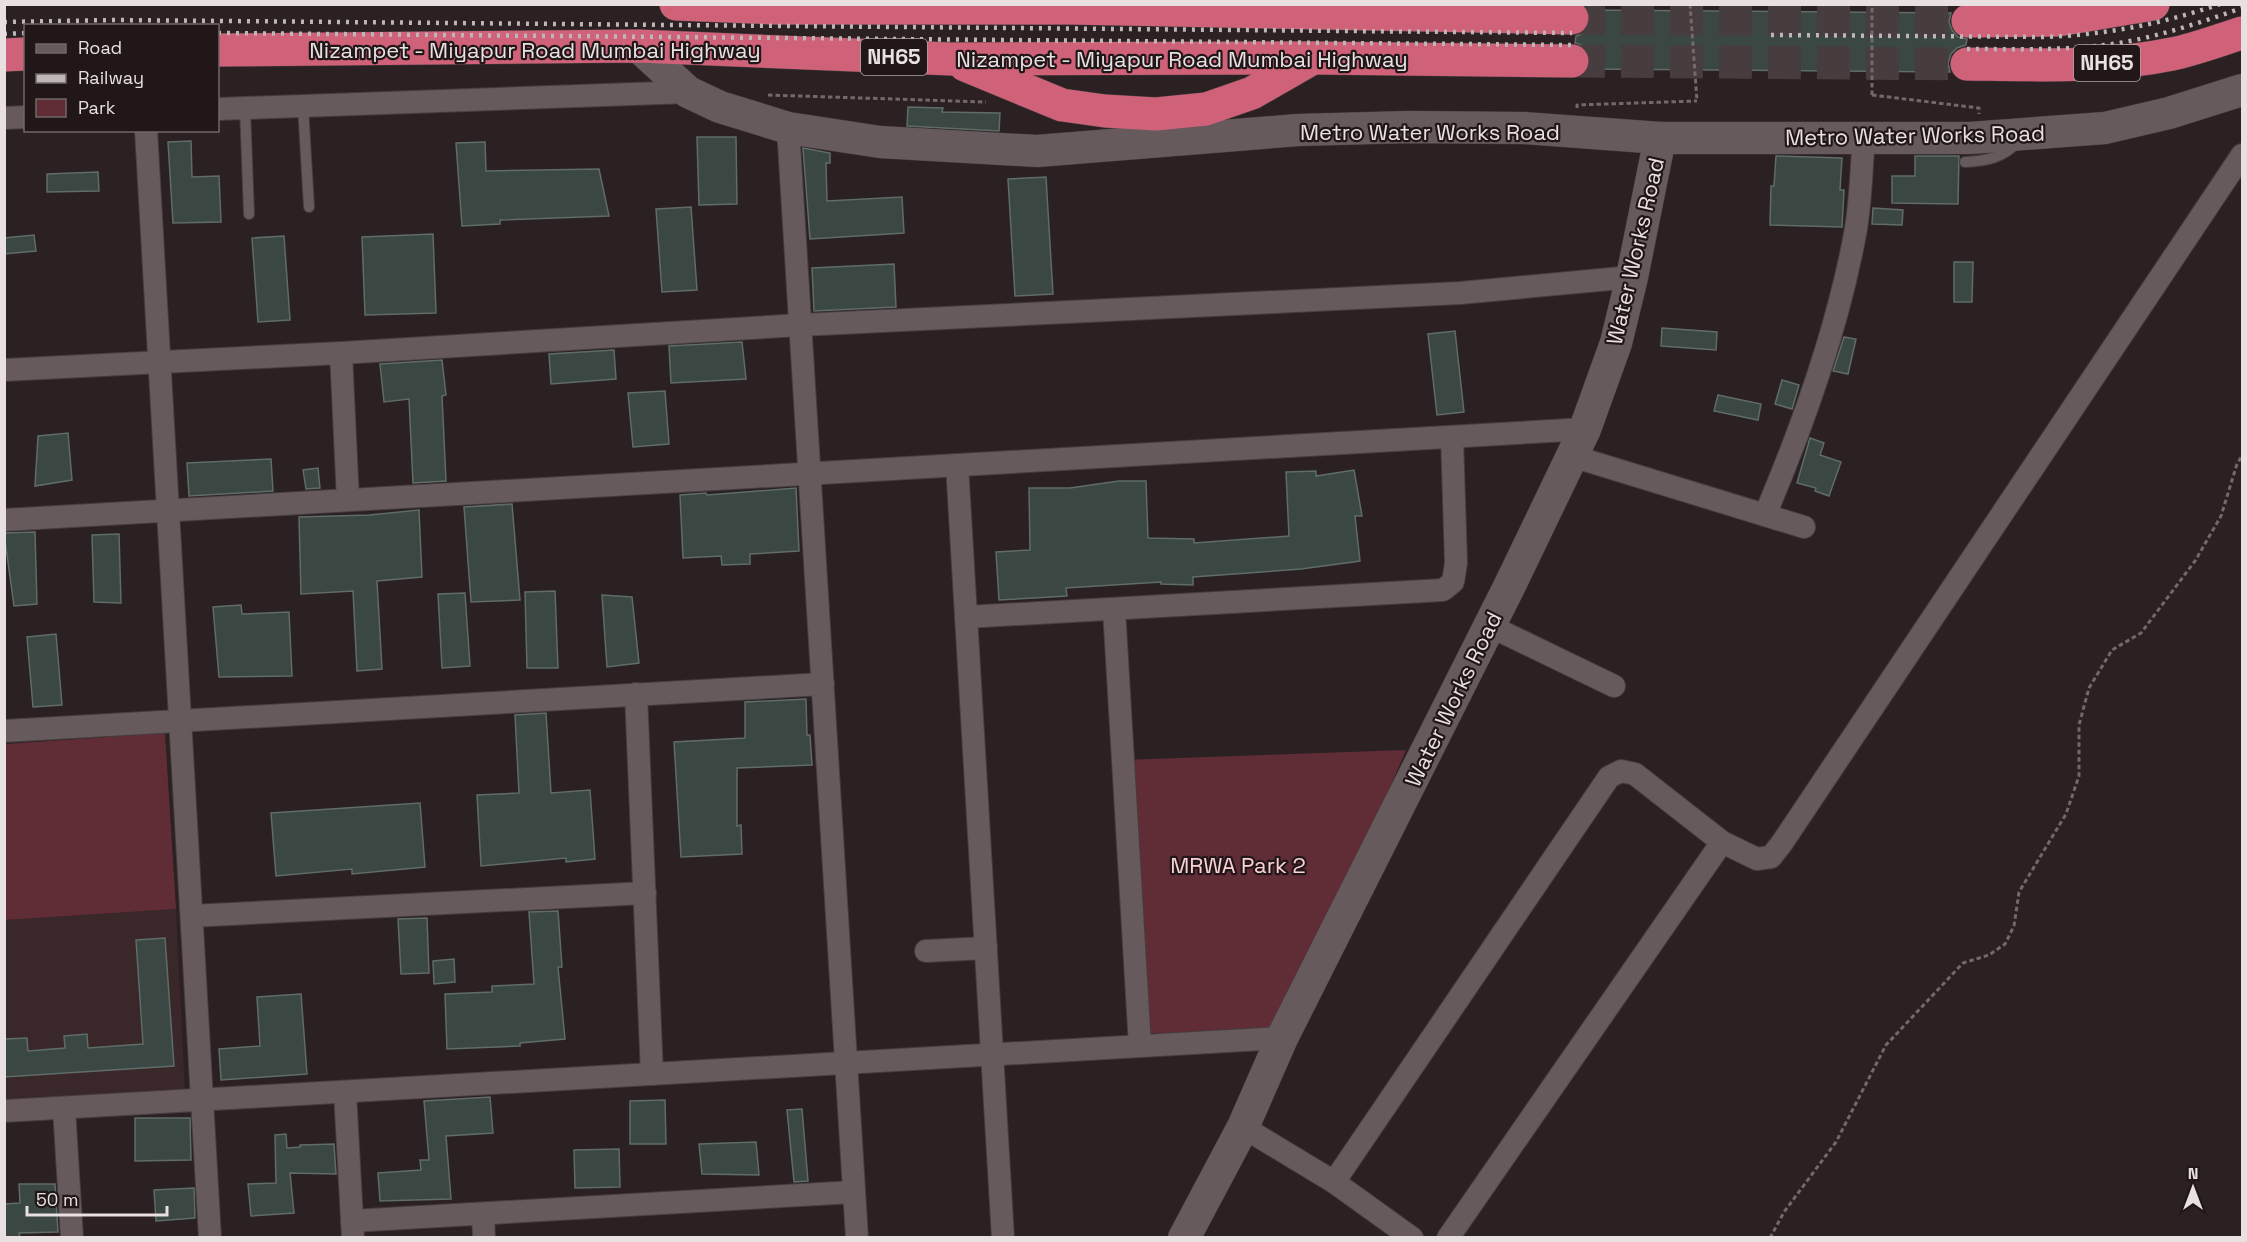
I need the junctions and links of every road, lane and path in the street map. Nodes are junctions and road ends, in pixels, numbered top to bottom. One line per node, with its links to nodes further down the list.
1 (676, 4): 5 (highway, Nizampet - Miyapur Road Mumbai Highway / NH65)
2 (1690, 4): 21 (path, bridge)
3 (1872, 4): 24 (path, bridge)
4 (2152, 4): 9 (highway, NH65)
5 (823, 6): 6 (highway, Nizampet - Miyapur Road Mumbai Highway / NH65)
6 (1075, 6): 7 (highway, Nizampet - Miyapur Road Mumbai Highway / NH65)
7 (1353, 10): 8 (highway, Nizampet - Miyapur Road Mumbai Highway / NH65)
8 (1572, 18)
9 (1968, 21)
10 (2242, 33): 18 (highway, NH65)
11 (638, 46): 12 (highway, Nizampet - Miyapur Road Mumbai Highway / NH65); 16 (highway, Nizampet - Miyapur Road Mumbai Highway / NH65); 20 (street, Metro Water Works Road)
12 (219, 50)
13 (24, 54): 14 (highway)
14 (4, 56)
15 (1315, 58): 16 (highway, Nizampet - Miyapur Road Mumbai Highway / NH65); 16 (highway); 17 (highway, Nizampet - Miyapur Road Mumbai Highway / NH65)
16 (951, 59)
17 (1572, 61)
18 (1967, 64)
19 (2242, 90): 30 (street, Metro Water Works Road)
20 (688, 92): 22 (street); 28 (street, Metro Water Works Road)
21 (1577, 105)
22 (303, 106): 23 (street); 35 (lane)
23 (245, 108): 25 (street); 36 (lane)
24 (1979, 108)
25 (219, 109)
26 (24, 117): 27 (street)
27 (4, 118)
28 (788, 128): 31 (street, Metro Water Works Road); 38 (street)
29 (146, 132): 40 (street)
30 (2025, 134): 32 (street, Metro Water Works Road); 34 (lane)
31 (1660, 138): 32 (street, Metro Water Works Road); 37 (street, Water Works Road)
32 (1888, 143): 49 (street)
33 (2242, 155): 60 (street)
34 (1965, 162)
35 (309, 207)
36 (249, 214)
37 (1632, 278): 38 (street); 43 (street, Water Works Road)
38 (800, 325): 39 (street); 46 (street)
39 (341, 353): 40 (street); 47 (street)
40 (159, 362): 41 (street); 48 (street)
41 (4, 370)
42 (1452, 437): 43 (street); 45 (street); 52 (street)
43 (1578, 442): 49 (street); 54 (street, Water Works Road)
44 (2242, 456): 87 (path)
45 (957, 465): 46 (street); 53 (street)
46 (810, 474): 47 (street); 55 (street)
47 (348, 500): 48 (street)
48 (168, 510): 50 (street); 58 (street)
49 (1765, 515): 51 (street)
50 (4, 520)
51 (1804, 527)
52 (1114, 609): 53 (street); 66 (street)
53 (966, 616): 63 (street)
54 (1490, 626): 56 (street); 65 (street, Water Works Road)
55 (823, 684): 57 (street); 68 (street)
56 (1614, 686)
57 (636, 694): 58 (street); 61 (street)
58 (180, 720): 59 (street); 62 (street)
59 (4, 730)
60 (1722, 842): 75 (street); 86 (street)
61 (645, 893): 62 (street); 69 (street)
62 (192, 916): 71 (street)
63 (986, 948): 64 (street); 67 (street)
64 (926, 951)
65 (1282, 1038): 66 (street); 74 (street, Water Works Road)
66 (1140, 1047): 67 (street)
67 (992, 1055): 68 (street); 83 (street)
68 (846, 1063): 69 (street); 76 (street)
69 (652, 1074): 70 (street)
70 (345, 1092): 71 (street); 78 (street)
71 (202, 1100): 72 (street); 80 (street)
72 (64, 1108): 73 (street); 79 (street)
73 (4, 1112)
74 (1243, 1127): 75 (street); 84 (street, Water Works Road)
75 (1334, 1182): 85 (street)
76 (854, 1192): 77 (street); 82 (street)
77 (483, 1214): 78 (street); 81 (street)
78 (353, 1229)
79 (72, 1238)
80 (210, 1238)
81 (484, 1238)
82 (857, 1238)
83 (1003, 1238)
84 (1184, 1238)
85 (1412, 1238)
86 (1448, 1238)
87 (1770, 1238)

